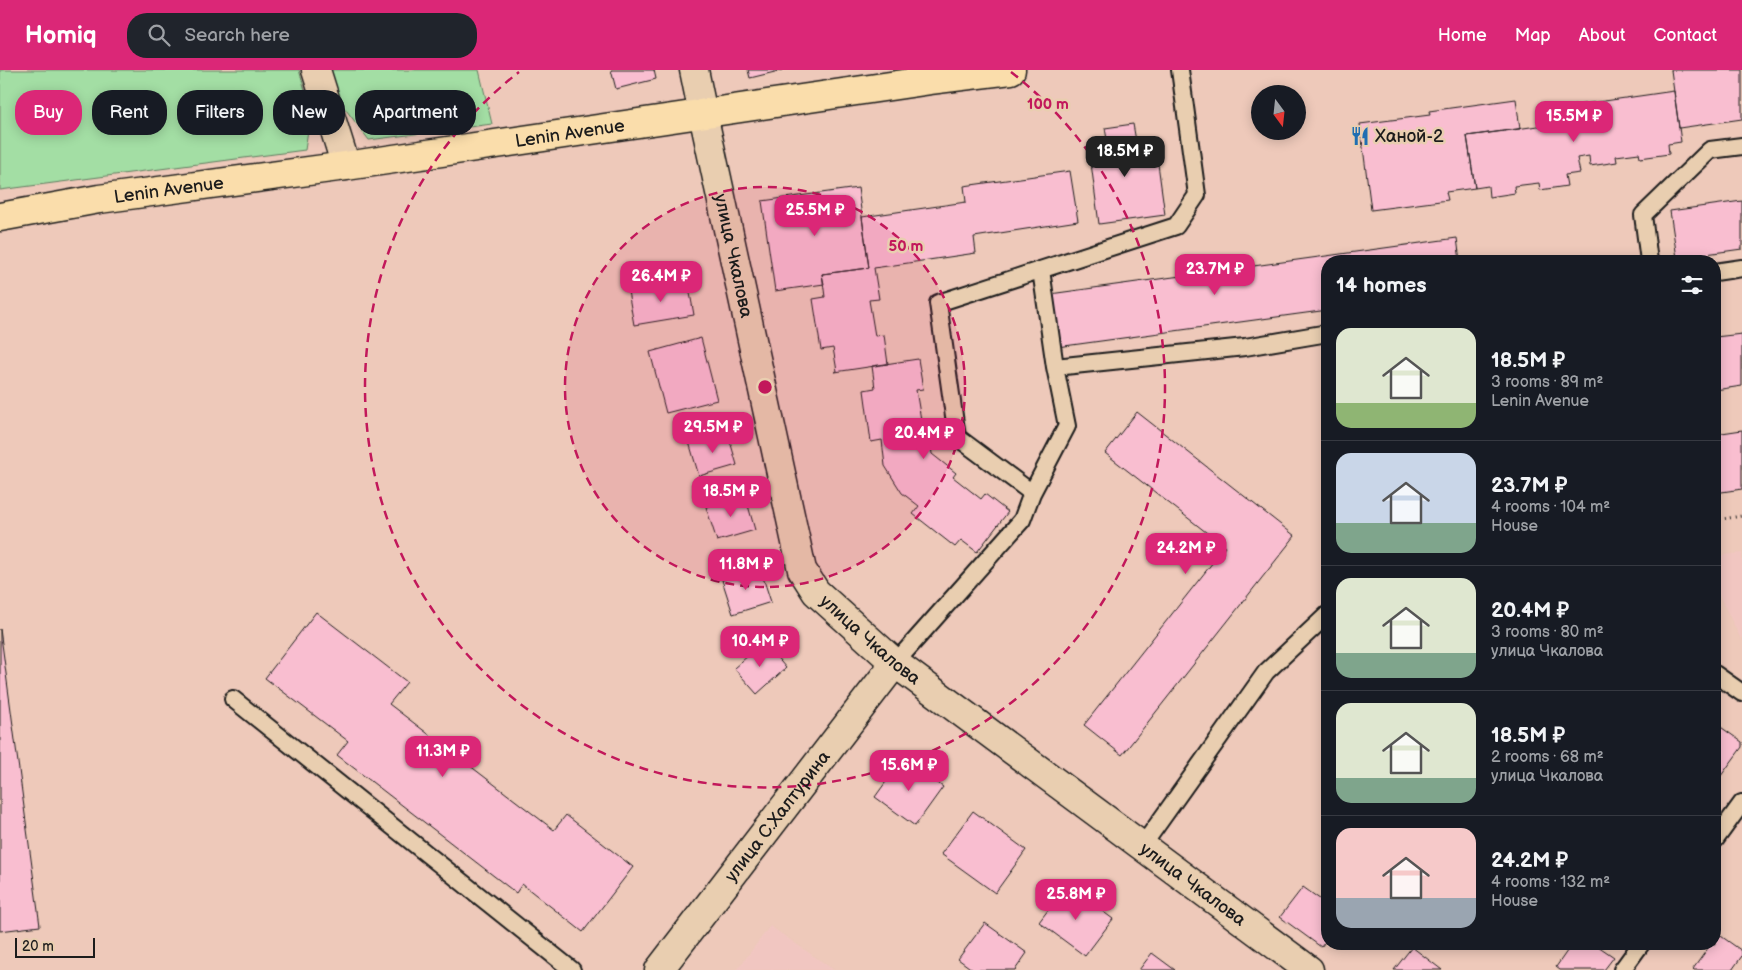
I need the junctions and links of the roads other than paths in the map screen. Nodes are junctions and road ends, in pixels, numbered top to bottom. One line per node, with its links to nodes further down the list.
1 (316, 70): 8 (street)
2 (694, 70): 6 (street, улица Чкалова)
3 (1011, 70): 5 (main road, Lenin Avenue)
4 (1180, 70): 14 (lane)
5 (934, 75): 6 (main road, Lenin Avenue)
6 (703, 114): 8 (main road, Lenin Avenue); 20 (street, улица Чкалова)
7 (1742, 146): 12 (lane)
8 (346, 166): 9 (main road, Lenin Avenue)
9 (99, 199): 10 (main road, Lenin Avenue); 11 (main road, Lenin Avenue)
10 (0, 202)
11 (0, 217)
12 (1648, 255)
13 (1742, 268): 15 (lane)
14 (1040, 270): 17 (lane); 18 (lane)
15 (1721, 271)
16 (1321, 335): 17 (lane)
17 (1055, 367): 18 (lane)
18 (1032, 493): 20 (lane)
19 (1321, 621): 26 (lane)
20 (895, 663): 26 (street, улица Чкалова); 29 (street, улица С.Халтурина)
21 (1721, 678): 22 (lane)
22 (1742, 693)
23 (233, 699): 28 (lane)
24 (1742, 803): 25 (lane)
25 (1721, 828)
26 (1143, 845): 30 (street, улица Чкалова)
27 (1637, 950): 31 (lane)
28 (572, 970)
29 (659, 970)
30 (1309, 970)
31 (1622, 970)

